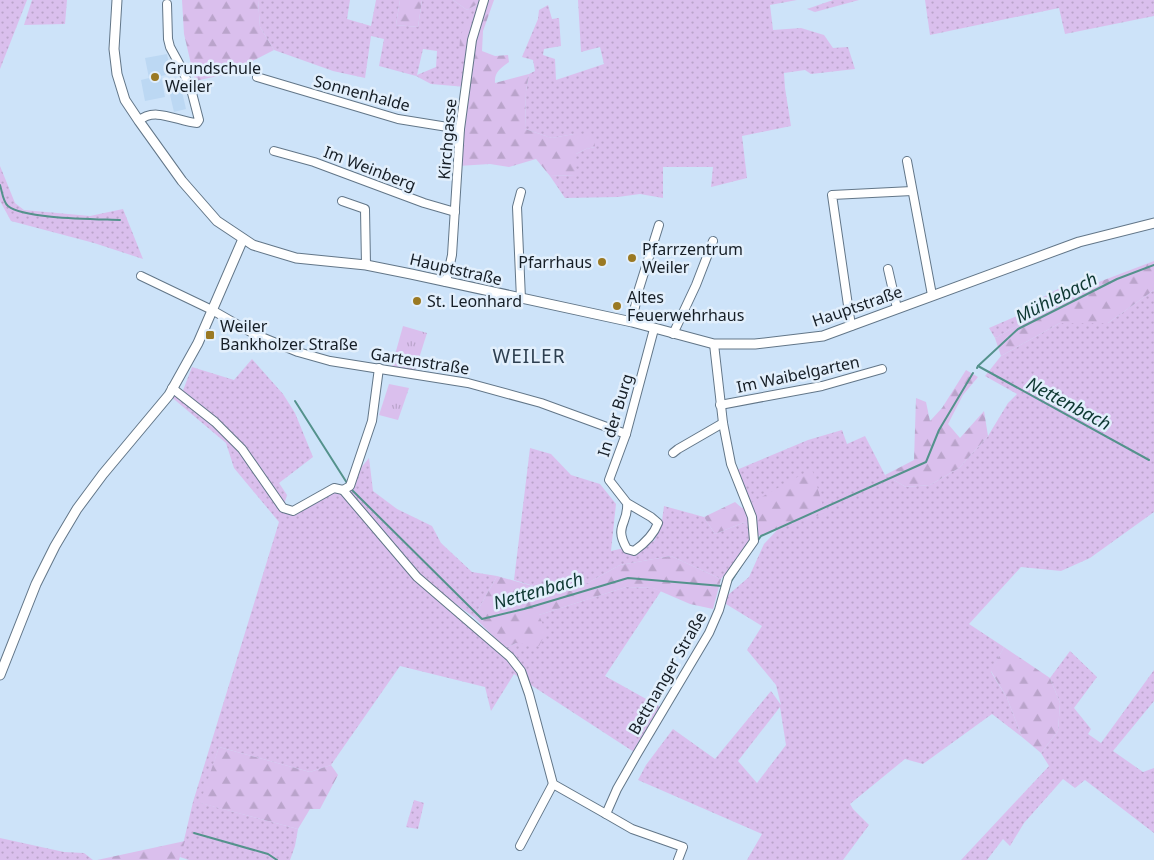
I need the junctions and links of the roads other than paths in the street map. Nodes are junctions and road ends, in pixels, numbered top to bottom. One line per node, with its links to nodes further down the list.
1 (117, 0): 5 (street, Hauptstraße)
2 (484, 0): 6 (street, Kirchgasse)
3 (167, 4): 5 (street)
4 (257, 77): 6 (street, Sonnenhalde)
5 (138, 121): 15 (street, Hauptstraße)
6 (460, 129): 12 (street, Kirchgasse)
7 (274, 151): 12 (street, Im Weinberg)
8 (907, 161): 9 (street)
9 (912, 191): 21 (street); 26 (street)
10 (521, 192): 22 (street)
11 (342, 201): 17 (street)
12 (455, 212): 20 (street, Kirchgasse)
13 (1154, 223): 21 (street, Hauptstraße)
14 (659, 224): 25 (street)
15 (243, 240): 17 (street, Hauptstraße); 24 (street)
16 (713, 240): 28 (street)
17 (366, 265): 20 (street, Hauptstraße)
18 (888, 269): 23 (street)
19 (142, 276): 24 (street, Gartenstraße)
20 (446, 282): 22 (street, Hauptstraße)
21 (932, 295): 23 (street, Hauptstraße)
22 (521, 299): 25 (street, Hauptstraße)
23 (897, 308): 26 (street, Hauptstraße)
24 (212, 310): 30 (street, Gartenstraße); 32 (street)
25 (632, 322): 27 (street, Hauptstraße)
26 (851, 326): 29 (street, Hauptstraße)
27 (654, 329): 28 (street, Hauptstraße); 35 (street, In der Burg)
28 (673, 334): 29 (street, Hauptstraße)
29 (714, 344): 33 (street, Bettnanger Straße)
30 (379, 368): 35 (street, Gartenstraße); 37 (street)
31 (882, 369): 33 (street, Im Waibelgarten)
32 (172, 388): 37 (street); 39 (street)
33 (720, 405): 34 (street, Bettnanger Straße)
34 (723, 423): 36 (street); 41 (street, Bettnanger Straße)
35 (626, 434): 38 (street, In der Burg)
36 (673, 453)
37 (343, 490): 40 (street)
38 (627, 503): 38 (street, In der Burg)
39 (0, 675)
40 (553, 784): 41 (street); 42 (street)
41 (606, 814): 43 (street)
42 (520, 846)
43 (678, 860)

